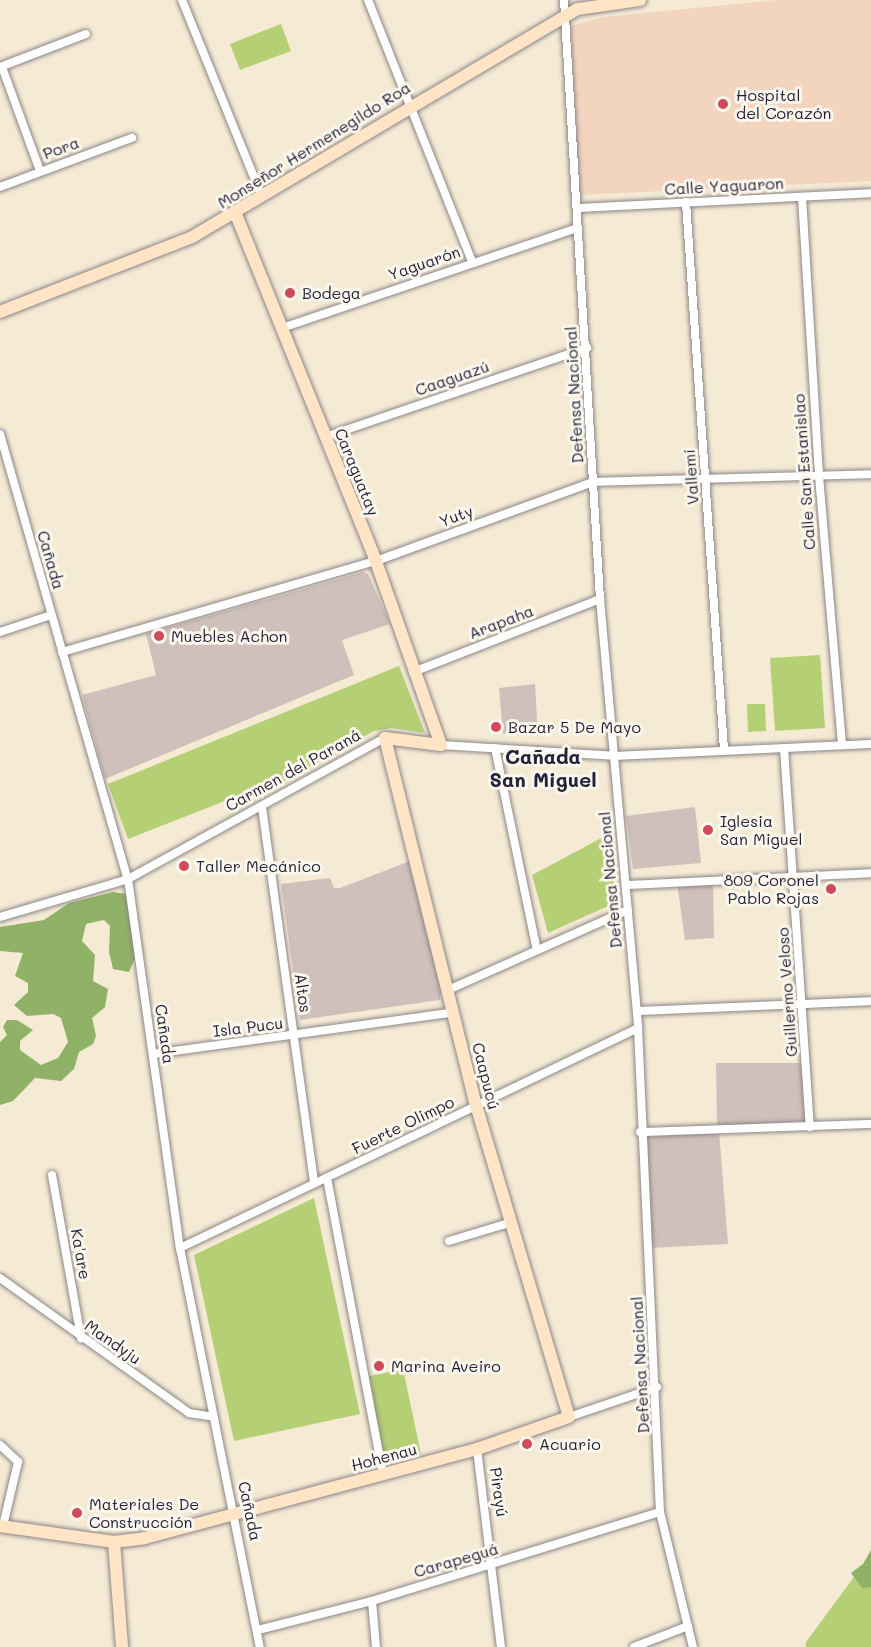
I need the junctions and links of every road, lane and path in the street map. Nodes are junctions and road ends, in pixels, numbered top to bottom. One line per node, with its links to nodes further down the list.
1 (182, 0): 13 (street)
2 (368, 0): 8 (street)
3 (564, 0): 5 (street, Defensa Nacional)
4 (640, 0): 5 (street, Monseñor Hermenegildo Roa)
5 (565, 15): 8 (street, Monseñor Hermenegildo Roa); 16 (street, Defensa Nacional)
6 (86, 34): 7 (street)
7 (1, 67): 10 (street)
8 (410, 105): 13 (street, Monseñor Hermenegildo Roa); 19 (street)
9 (132, 138): 10 (street, Pora)
10 (40, 171): 11 (street, Pora)
11 (0, 187)
12 (871, 193): 14 (street, Calle Yaguaron)
13 (261, 195): 17 (street, Monseñor Hermenegildo Roa)
14 (802, 197): 15 (street, Calle Yaguaron); 26 (street, Calle San Estanislao)
15 (686, 202): 16 (street, Calle Yaguaron); 27 (street, Vallemí)
16 (578, 208): 18 (street, Defensa Nacional)
17 (236, 214): 20 (street, Monseñor Hermenegildo Roa); 21 (street, Caraguatay)
18 (577, 228): 19 (street, Yaguarón); 22 (street, Defensa Nacional)
19 (472, 262): 21 (street, Yaguarón)
20 (0, 312)
21 (282, 328): 24 (street, Caraguatay)
22 (587, 348): 24 (street, Caaguazú); 28 (street, Defensa Nacional)
23 (0, 434): 31 (street, Cañada)
24 (325, 437): 29 (street, Caraguatay)
25 (871, 474): 26 (street, Yuty)
26 (819, 476): 27 (street, Yuty); 38 (street, Calle San Estanislao)
27 (707, 478): 28 (street, Yuty); 41 (street, Vallemí)
28 (593, 483): 29 (street, Yuty); 30 (street, Defensa Nacional)
29 (376, 561): 33 (street, Yuty); 34 (street, Caraguatay)
30 (600, 599): 34 (street, Arapaha); 42 (street, Defensa Nacional)
31 (51, 615): 32 (street); 33 (street, Cañada)
32 (0, 632)
33 (62, 652): 46 (street, Cañada)
34 (413, 672): 37 (street, Caraguatay)
35 (385, 738): 37 (street, Carmen del Paraná); 43 (street, Carmen del Paraná); 51 (street, Caapucú)
36 (871, 744): 38 (street, Carmen del Paraná)
37 (441, 745): 39 (street, Carmen del Paraná)
38 (842, 745): 40 (street, Carmen del Paraná)
39 (495, 748): 42 (street, Carmen del Paraná); 50 (street)
40 (784, 748): 41 (street, Carmen del Paraná); 45 (street, Guillermo Veloso)
41 (724, 750): 42 (street, Carmen del Paraná)
42 (614, 756): 47 (street, Defensa Nacional)
43 (262, 807): 46 (street, Carmen del Paraná); 57 (street, Altos)
44 (871, 873): 45 (street)
45 (794, 876): 47 (street); 53 (street, Guillermo Veloso)
46 (128, 879): 49 (street, Carmen del Paraná); 58 (street, Cañada)
47 (627, 885): 48 (street, Defensa Nacional)
48 (628, 910): 50 (street); 54 (street, Defensa Nacional)
49 (0, 917)
50 (537, 950): 51 (street)
51 (448, 990): 55 (street, Caapucú)
52 (871, 1001): 53 (street)
53 (803, 1005): 54 (street); 61 (street, Guillermo Veloso)
54 (637, 1011): 56 (street, Defensa Nacional)
55 (454, 1012): 57 (street, Isla Pucu); 59 (street, Caapucú)
56 (638, 1028): 59 (street, Fuerte Olimpo); 62 (street, Defensa Nacional)
57 (293, 1036): 58 (street, Isla Pucu); 65 (street, Altos)
58 (153, 1054): 68 (street, Cañada)
59 (476, 1106): 64 (street, Fuerte Olimpo); 66 (street, Caapucú)
60 (871, 1124): 61 (street)
61 (810, 1126): 62 (street)
62 (640, 1132): 71 (street, Defensa Nacional)
63 (52, 1175): 70 (street, Ka'are)
64 (327, 1178): 65 (street, Fuerte Olimpo); 76 (street)
65 (314, 1183): 68 (street, Fuerte Olimpo)
66 (509, 1223): 67 (street); 73 (street, Caapucú)
67 (449, 1241)
68 (180, 1248): 72 (street, Cañada)
69 (0, 1278): 70 (street, Mandyju)
70 (81, 1338): 72 (street, Mandyju)
71 (657, 1387): 73 (street, Hohenau); 77 (street, Defensa Nacional)
72 (214, 1417): 78 (street, Cañada)
73 (568, 1417): 75 (street, Hohenau)
74 (0, 1445): 79 (street)
75 (477, 1449): 76 (street, Hohenau); 81 (street, Pirayú)
76 (383, 1474): 78 (street, Hohenau)
77 (660, 1512): 81 (street, Carapeguá); 83 (street, Defensa Nacional)
78 (236, 1514): 80 (street, Hohenau); 84 (street, Cañada)
79 (2, 1526): 80 (street, Hohenau)
80 (114, 1542): 85 (street)
81 (494, 1565): 82 (street, Carapeguá); 88 (street, Pirayú)
82 (372, 1601): 84 (street, Carapeguá); 87 (street)
83 (688, 1626): 89 (street); 90 (street, Defensa Nacional)
84 (258, 1630): 86 (street, Cañada)
85 (122, 1647)
86 (260, 1647)
87 (376, 1647)
88 (501, 1647)
89 (634, 1647)
90 (693, 1647)

